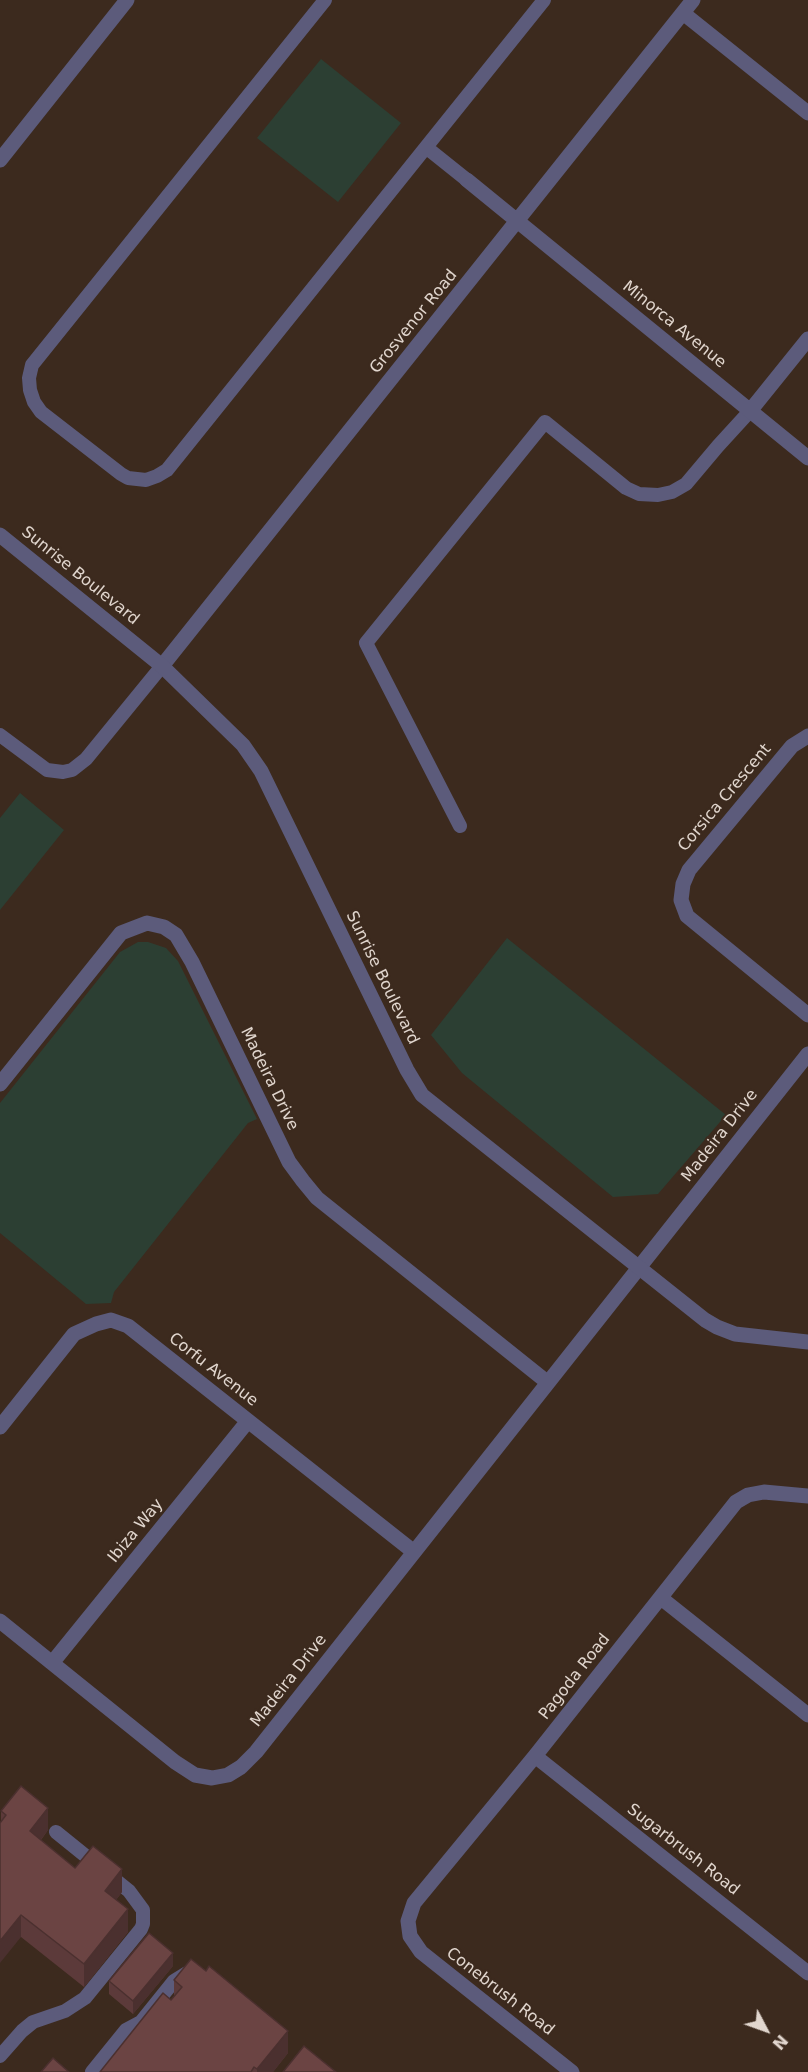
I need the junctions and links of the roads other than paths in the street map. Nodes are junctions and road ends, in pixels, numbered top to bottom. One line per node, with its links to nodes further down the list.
1 (127, 0): 8 (street)
2 (325, 0): 7 (lane)
3 (544, 0): 7 (lane)
4 (693, 0): 5 (street, Grosvenor Road)
5 (683, 13): 6 (street); 10 (street, Grosvenor Road)
6 (808, 113)
7 (427, 148): 9 (lane)
8 (0, 160)
9 (467, 180): 10 (street, Minorca Avenue)
10 (517, 221): 12 (street, Minorca Avenue); 15 (street, Grosvenor Road)
11 (808, 339): 12 (street)
12 (750, 411): 13 (street, Minorca Avenue); 18 (lane)
13 (808, 458)
14 (0, 535): 15 (street, Sunrise Boulevard)
15 (162, 666): 16 (lane); 22 (street, Sunrise Boulevard)
16 (0, 735)
17 (808, 736): 19 (street, Corsica Crescent)
18 (459, 826)
19 (808, 1015)
20 (808, 1054): 22 (street, Madeira Drive)
21 (0, 1084): 24 (street, Madeira Drive)
22 (639, 1267): 23 (street, Sunrise Boulevard); 24 (street, Madeira Drive)
23 (808, 1342)
24 (547, 1382): 28 (street, Madeira Drive)
25 (248, 1421): 26 (street, Corfu Avenue); 28 (street, Corfu Avenue); 31 (street, Ibiza Way)
26 (0, 1427)
27 (808, 1496): 29 (street, Pagoda Road)
28 (414, 1552): 31 (street, Madeira Drive)
29 (661, 1598): 32 (street); 33 (street, Pagoda Road)
30 (0, 1622): 31 (street, Madeira Drive)
31 (52, 1663)
32 (808, 1715)
33 (535, 1756): 35 (street, Pagoda Road); 37 (street, Sugarbrush Road)
34 (56, 1832): 38 (lane)
35 (410, 1936): 40 (street, Conebrush Road)
36 (202, 1971): 39 (lane)
37 (808, 1973)
38 (0, 2056)
39 (92, 2072)
40 (572, 2072)

